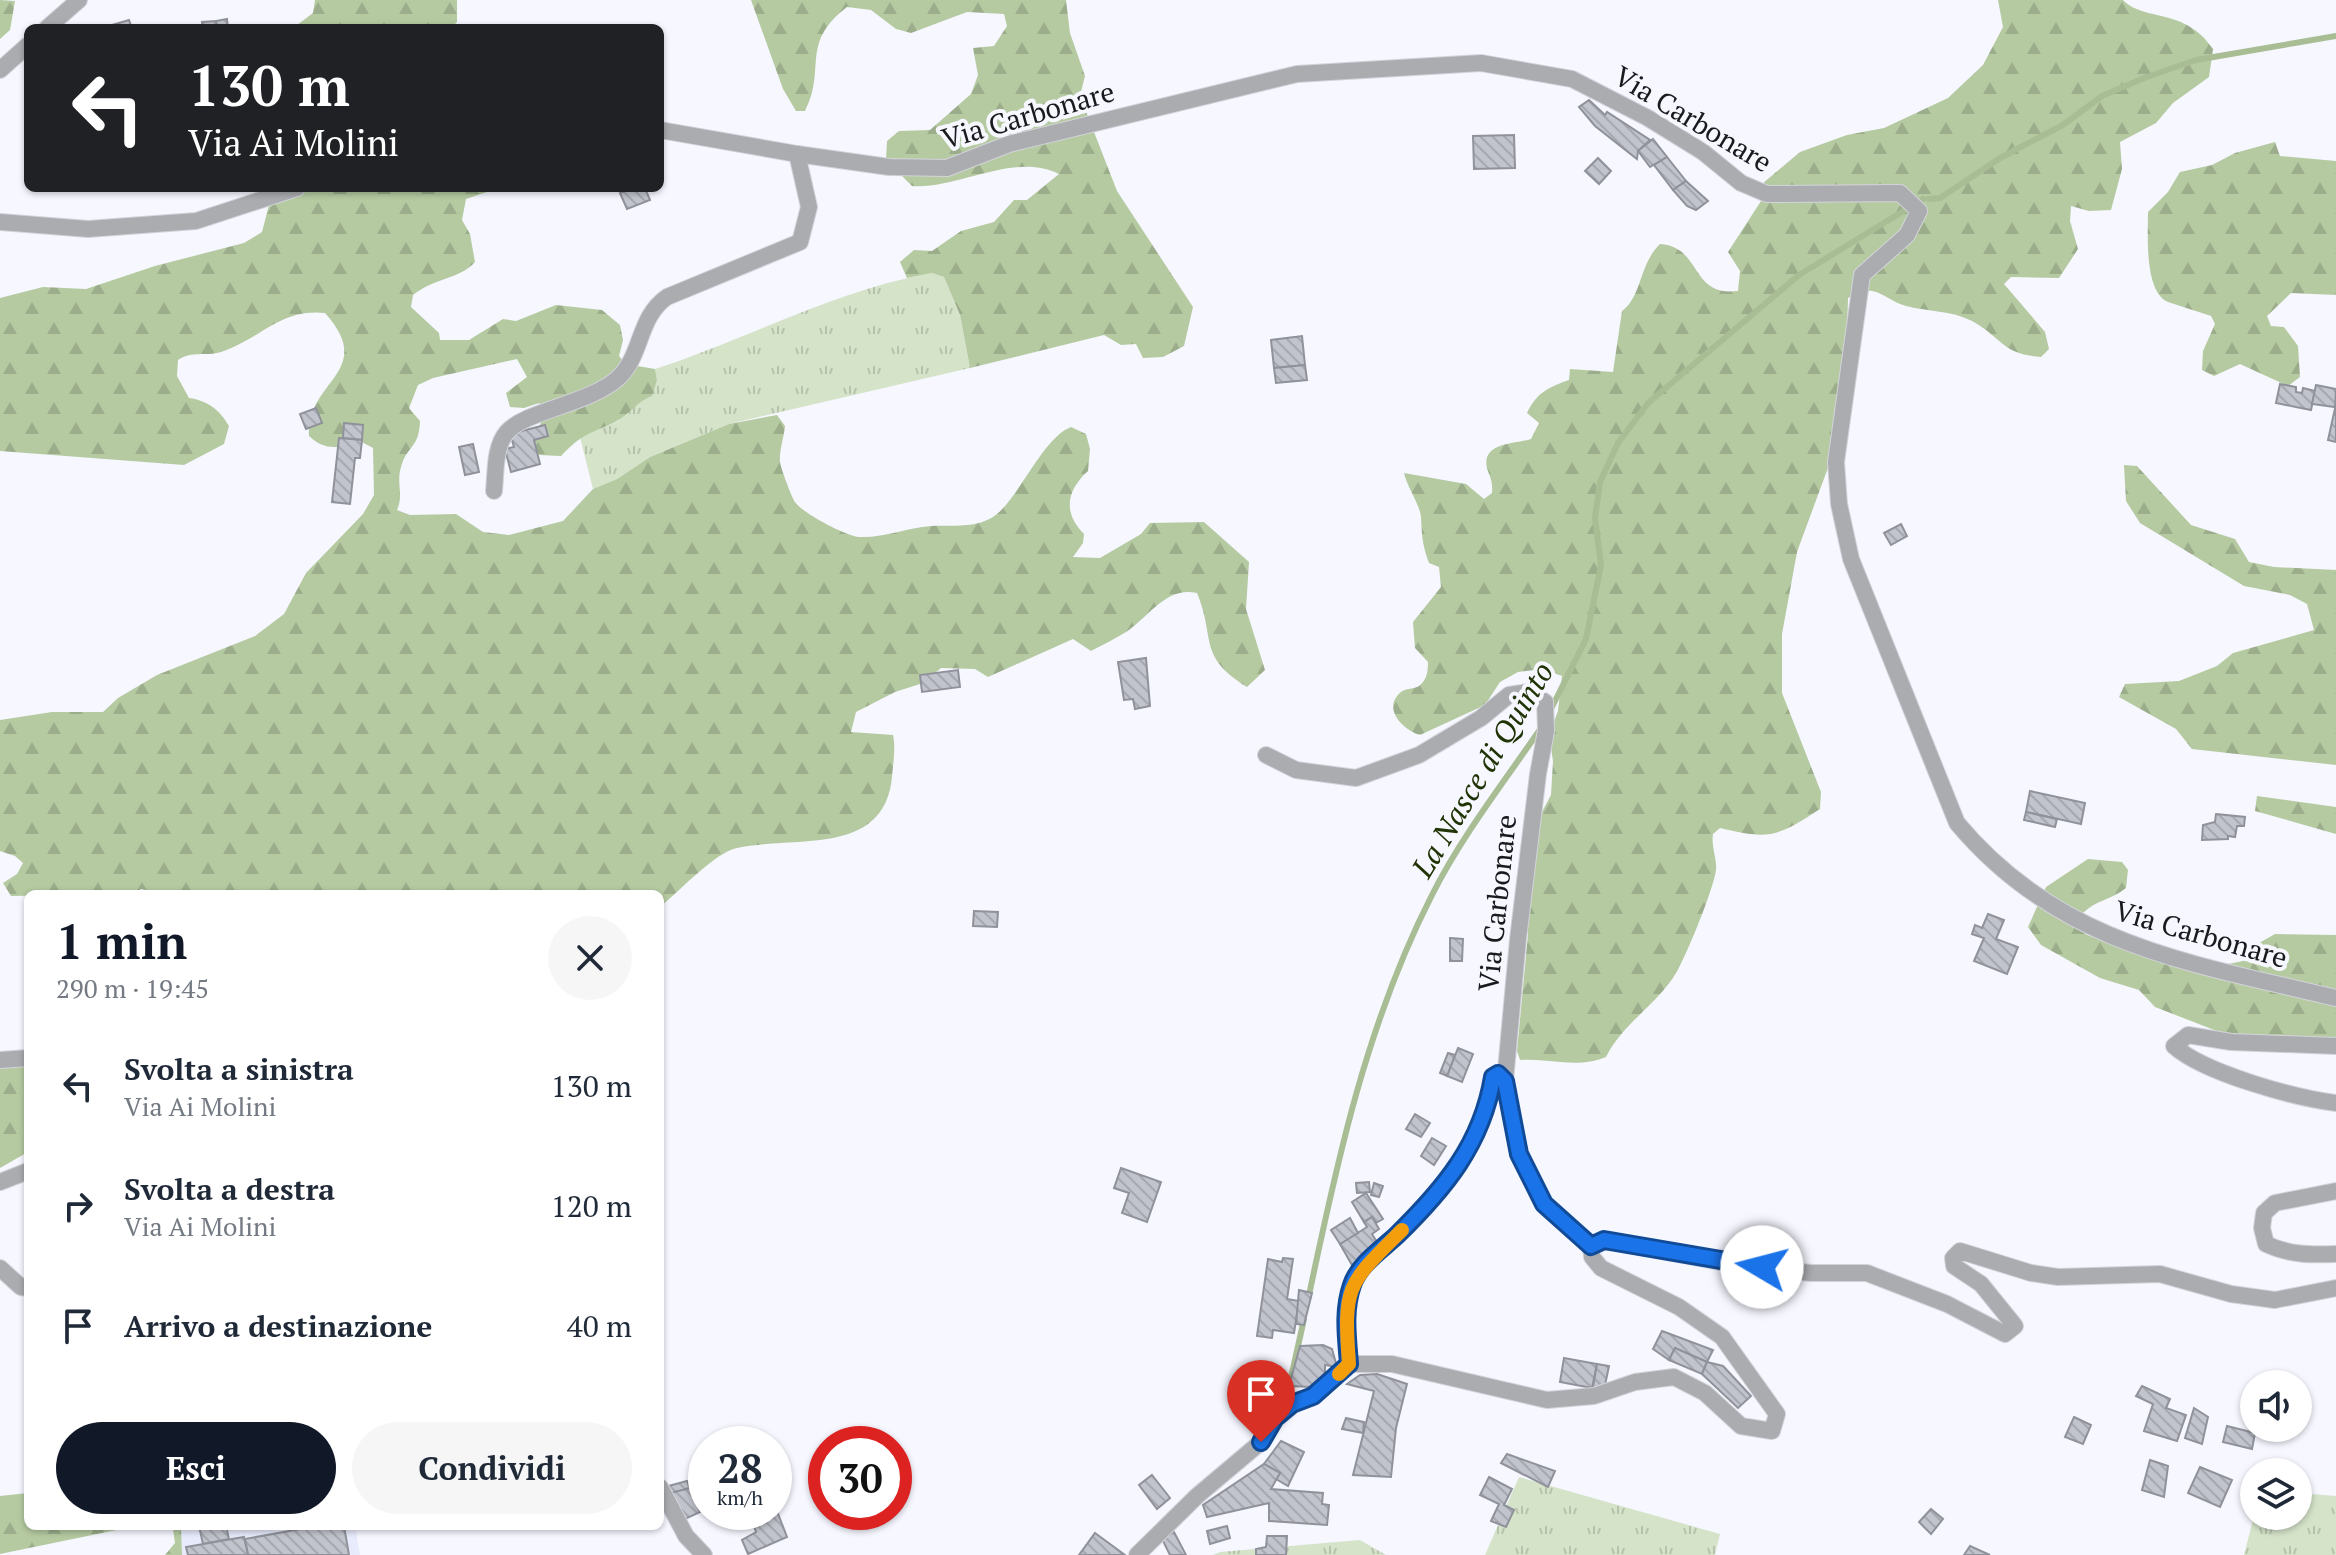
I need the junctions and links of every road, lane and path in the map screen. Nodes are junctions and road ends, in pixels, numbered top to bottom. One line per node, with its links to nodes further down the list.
1 (79, 0): 2 (street)
2 (52, 24)
3 (24, 49): 4 (street)
4 (0, 70)
5 (664, 131): 6 (street, Via Carbonare)
6 (797, 154): 9 (street); 11 (street, Via Carbonare)
7 (285, 192): 8 (street)
8 (0, 222)
9 (494, 491)
10 (1266, 755): 15 (street, Via Carbonare)
11 (2336, 998)
12 (2336, 1046): 16 (street)
13 (24, 1058): 14 (street)
14 (0, 1060)
15 (1505, 1081): 20 (street, Via Carbonare); 25 (street)
16 (2336, 1103)
17 (24, 1173): 18 (street)
18 (0, 1182)
19 (2336, 1191): 21 (street)
20 (1591, 1246): 24 (street); 25 (street, Via Carbonare)
21 (2336, 1254)
22 (0, 1268): 23 (street)
23 (24, 1287)
24 (2336, 1288)
25 (1349, 1364): 28 (street)
26 (664, 1495): 27 (street)
27 (704, 1555)
28 (1137, 1555)

